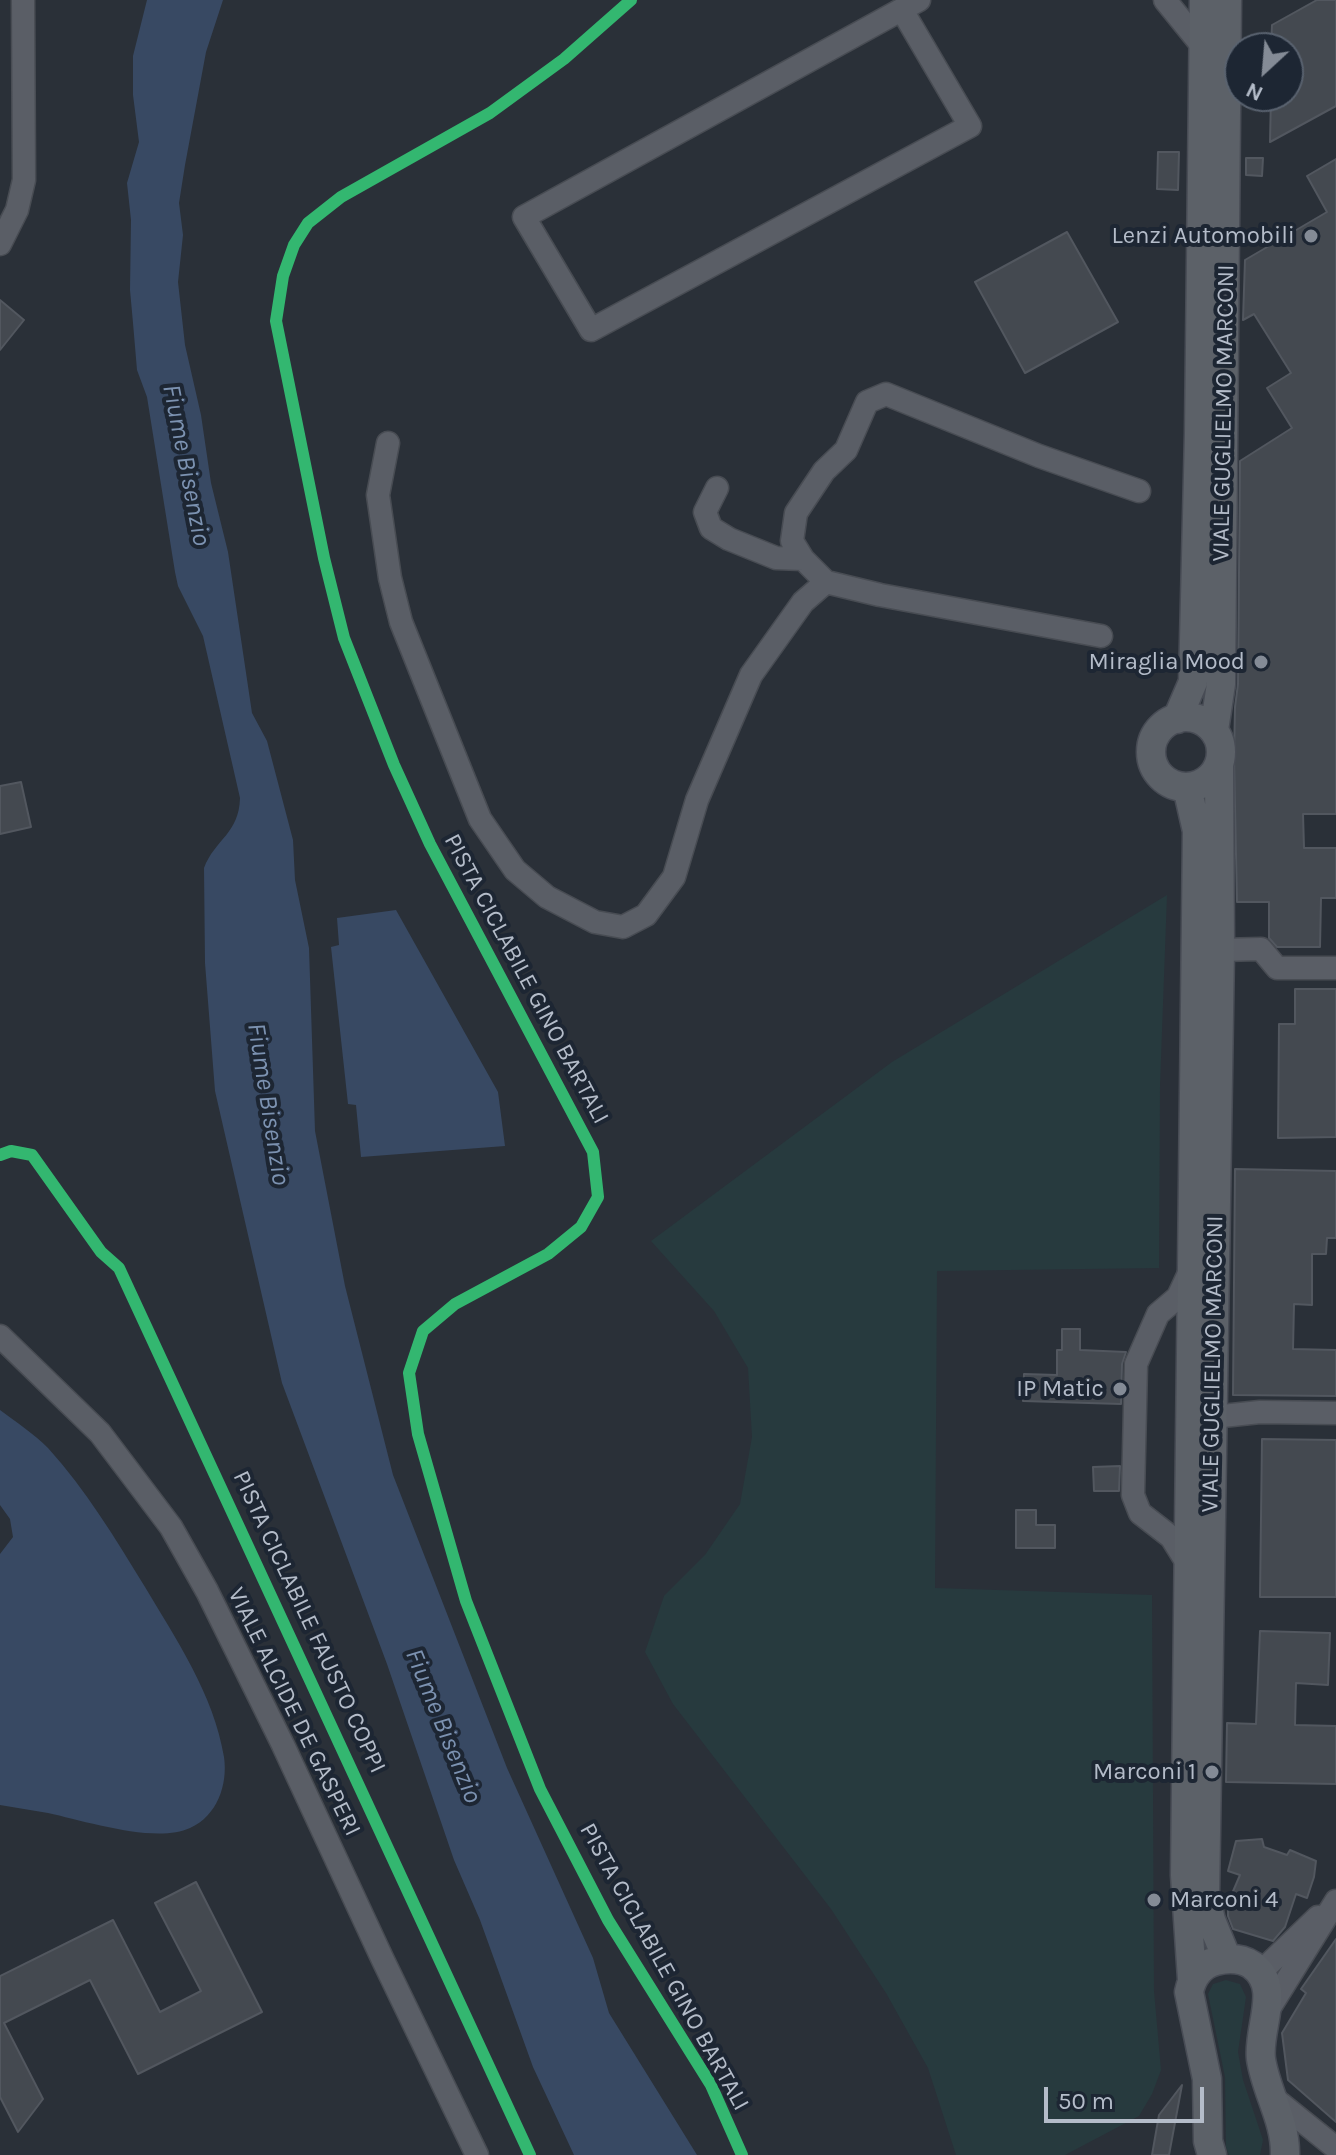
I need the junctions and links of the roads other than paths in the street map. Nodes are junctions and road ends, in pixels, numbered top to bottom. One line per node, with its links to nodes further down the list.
1 (23, 0): 7 (street)
2 (1165, 0): 6 (street)
3 (1204, 0): 6 (main road, VIALE GUGLIELMO MARCONI)
4 (1227, 0): 15 (main road, VIALE GUGLIELMO MARCONI)
5 (911, 5): 5 (street)
6 (1204, 48): 14 (main road, VIALE GUGLIELMO MARCONI)
7 (0, 244)
8 (388, 443): 12 (street)
9 (717, 488): 11 (street)
10 (1139, 491): 11 (street)
11 (803, 559): 12 (street)
12 (826, 582): 13 (street)
13 (1101, 636)
14 (1177, 719): 15 (main road); 17 (main road, VIALE GUGLIELMO MARCONI)
15 (1214, 730): 16 (main road, VIALE GUGLIELMO MARCONI)
16 (1219, 765): 17 (main road); 18 (main road, VIALE GUGLIELMO MARCONI)
17 (1187, 787): 20 (main road, VIALE GUGLIELMO MARCONI)
18 (1220, 950): 19 (street); 23 (main road, VIALE GUGLIELMO MARCONI)
19 (1336, 968)
20 (1191, 1268): 24 (main road, VIALE GUGLIELMO MARCONI); 24 (street)
21 (0, 1336): 32 (street, VIALE ALCIDE DE GASPERI)
22 (1336, 1413): 23 (street)
23 (1213, 1417): 26 (main road, VIALE GUGLIELMO MARCONI)
24 (1189, 1566): 28 (main road, VIALE GUGLIELMO MARCONI)
25 (1336, 1900): 27 (street); 29 (street)
26 (1227, 1959): 27 (main road); 28 (main road)
27 (1256, 1969): 29 (main road)
28 (1192, 1979): 33 (main road, VIALE GUGLIELMO MARCONI)
29 (1264, 2018): 30 (main road)
30 (1270, 2095): 31 (street); 34 (main road)
31 (1336, 2148)
32 (477, 2155)
33 (1212, 2155)
34 (1285, 2155)

